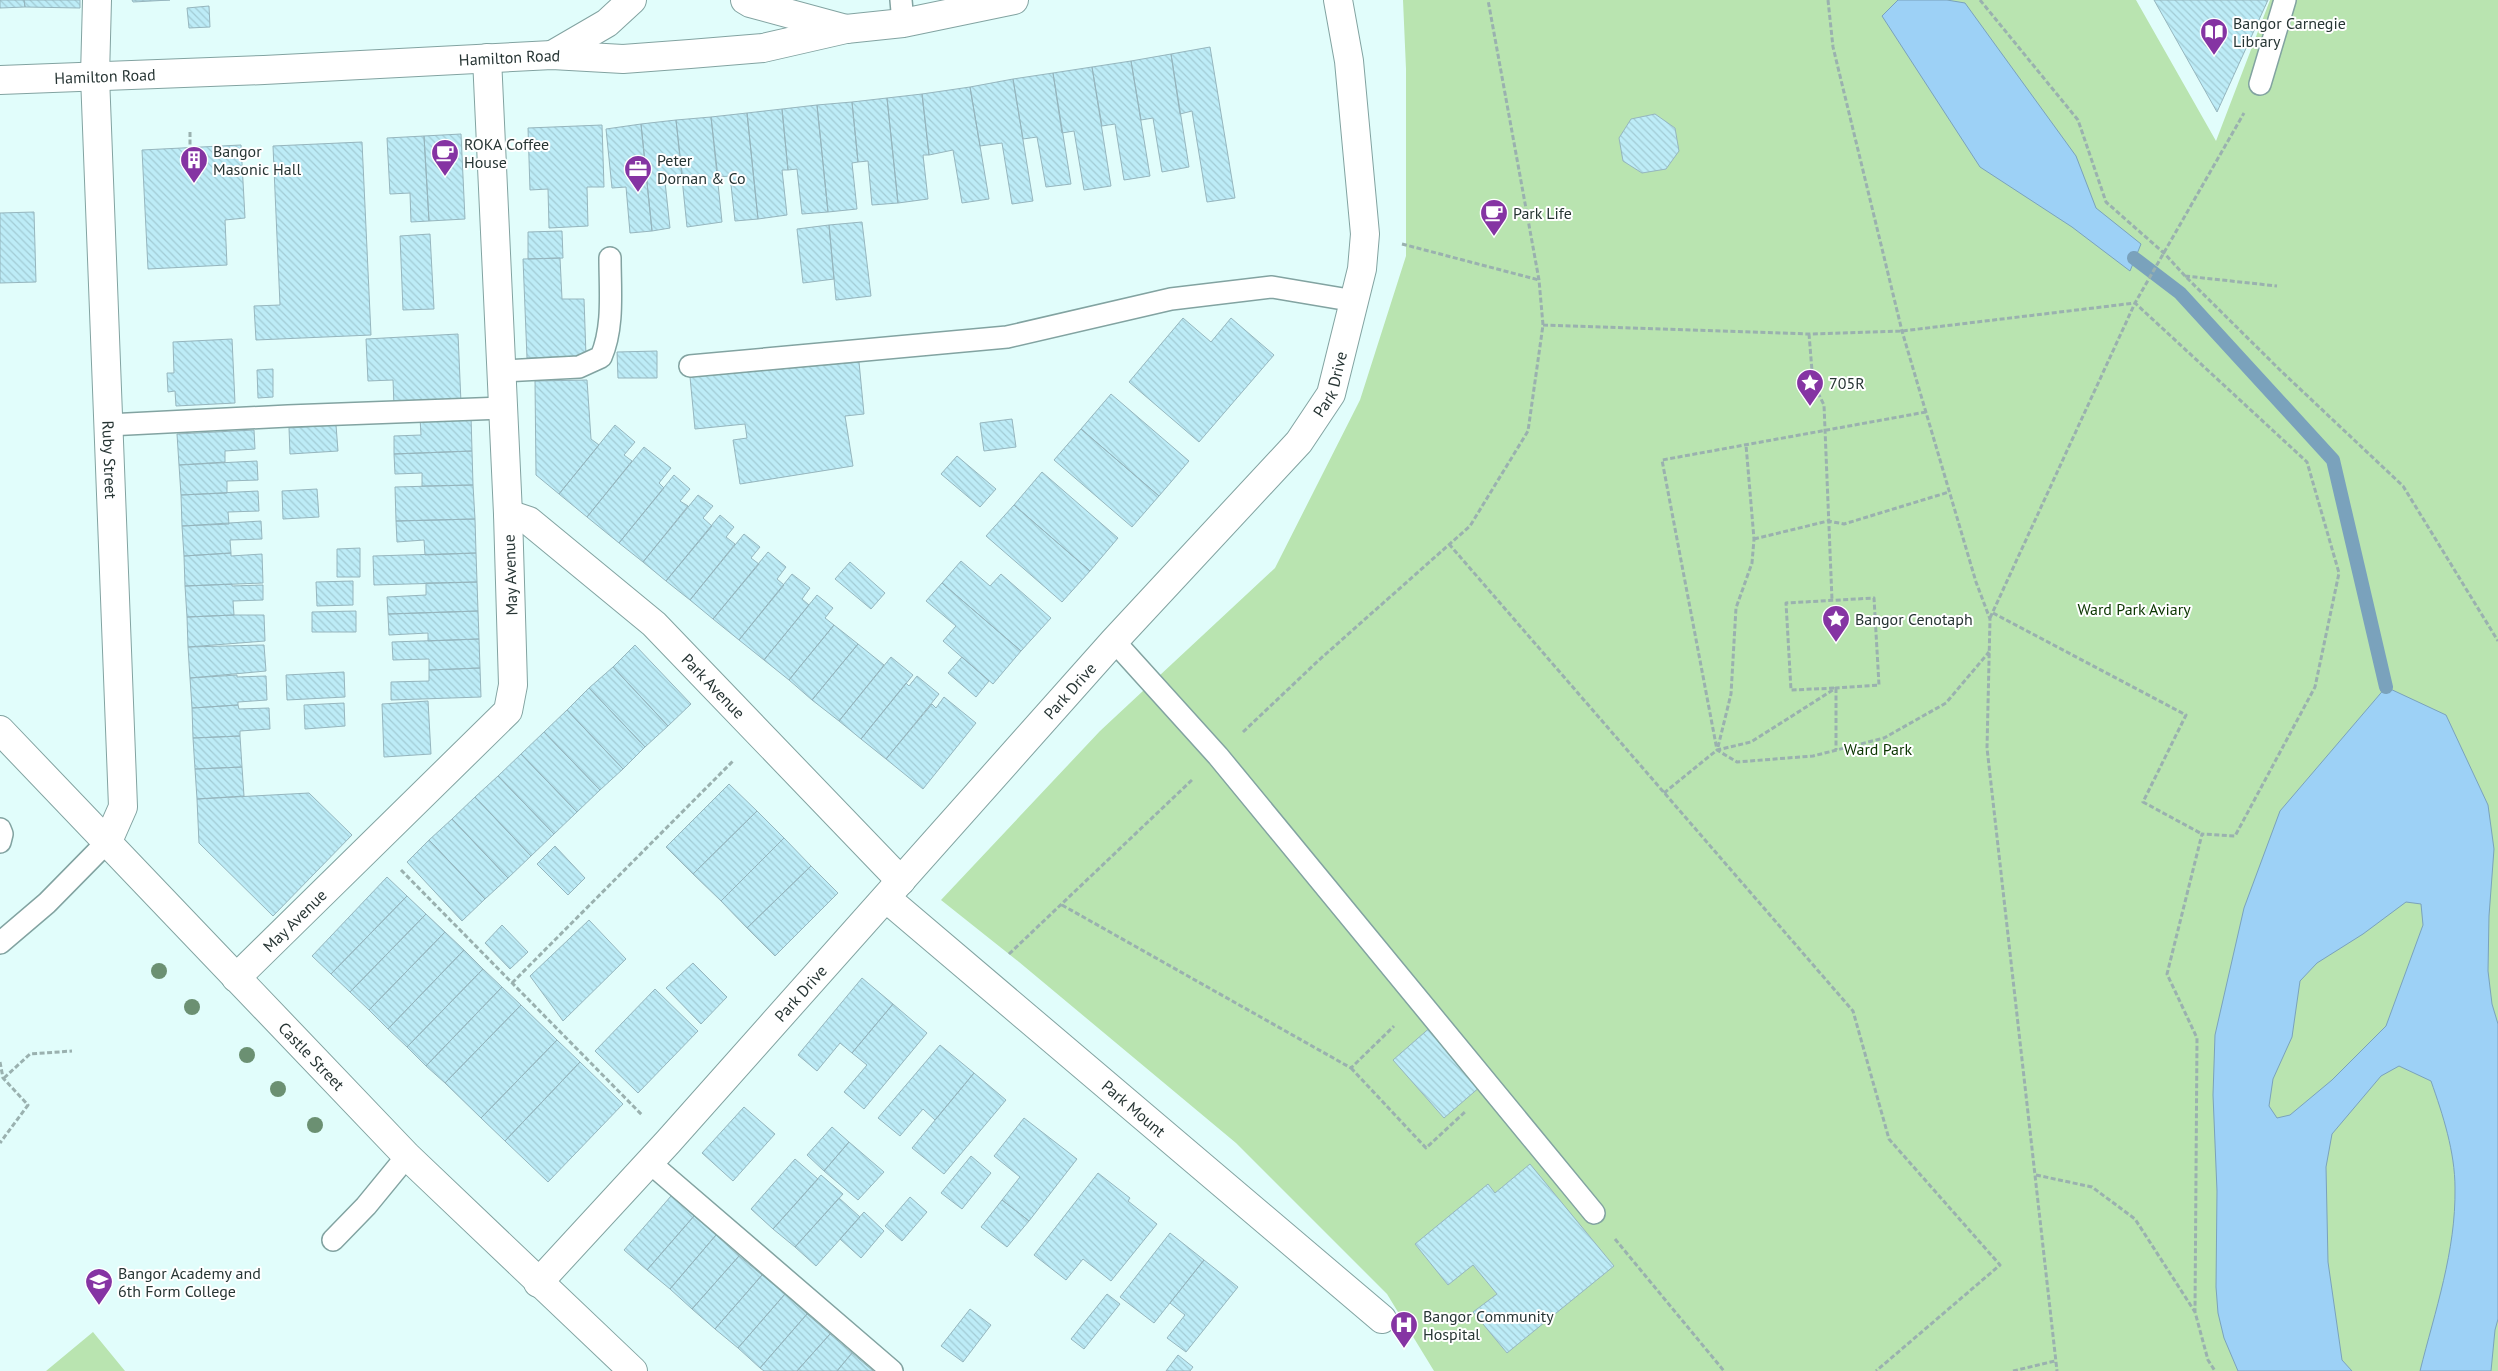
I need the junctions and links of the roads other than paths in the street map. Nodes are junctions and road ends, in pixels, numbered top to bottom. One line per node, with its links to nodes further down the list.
1 (97, 0): 11 (street, Ruby Street)
2 (632, 0): 9 (street)
3 (745, 0): 8 (street)
4 (1014, 0): 7 (street, Hamilton Road)
5 (1338, 0): 15 (street, Park Drive)
6 (2284, 0): 13 (lane)
7 (902, 11): 8 (street, Hamilton Road)
8 (846, 29): 9 (street, Hamilton Road)
9 (552, 55): 10 (street, Hamilton Road)
10 (487, 58): 11 (street, Hamilton Road); 17 (street, May Avenue)
11 (94, 76): 12 (street, Hamilton Road); 19 (street, Ruby Street)
12 (0, 80)
13 (2260, 84)
14 (610, 258): 17 (lane)
15 (1355, 302): 16 (lane); 21 (street, Park Drive)
16 (690, 366)
17 (501, 371): 18 (street, May Avenue)
18 (503, 408): 19 (lane); 20 (street, May Avenue)
19 (108, 425): 24 (street, Ruby Street)
20 (508, 514): 26 (street, Park Avenue); 28 (street, May Avenue)
21 (1114, 641): 26 (street, Park Drive); 31 (lane)
22 (0, 730): 24 (street, Castle Street)
23 (0, 829): 25 (lane)
24 (108, 841): 27 (lane); 28 (street, Castle Street)
25 (0, 842)
26 (894, 889): 30 (street, Park Drive); 34 (street, Park Mount)
27 (0, 943)
28 (236, 978): 29 (street, Castle Street)
29 (407, 1156): 32 (lane); 33 (street, Castle Street)
30 (649, 1162): 33 (street, Park Drive); 36 (lane)
31 (1594, 1213)
32 (333, 1240)
33 (538, 1283): 35 (street, Castle Street)
34 (1382, 1319)
35 (633, 1371)
36 (892, 1371)

